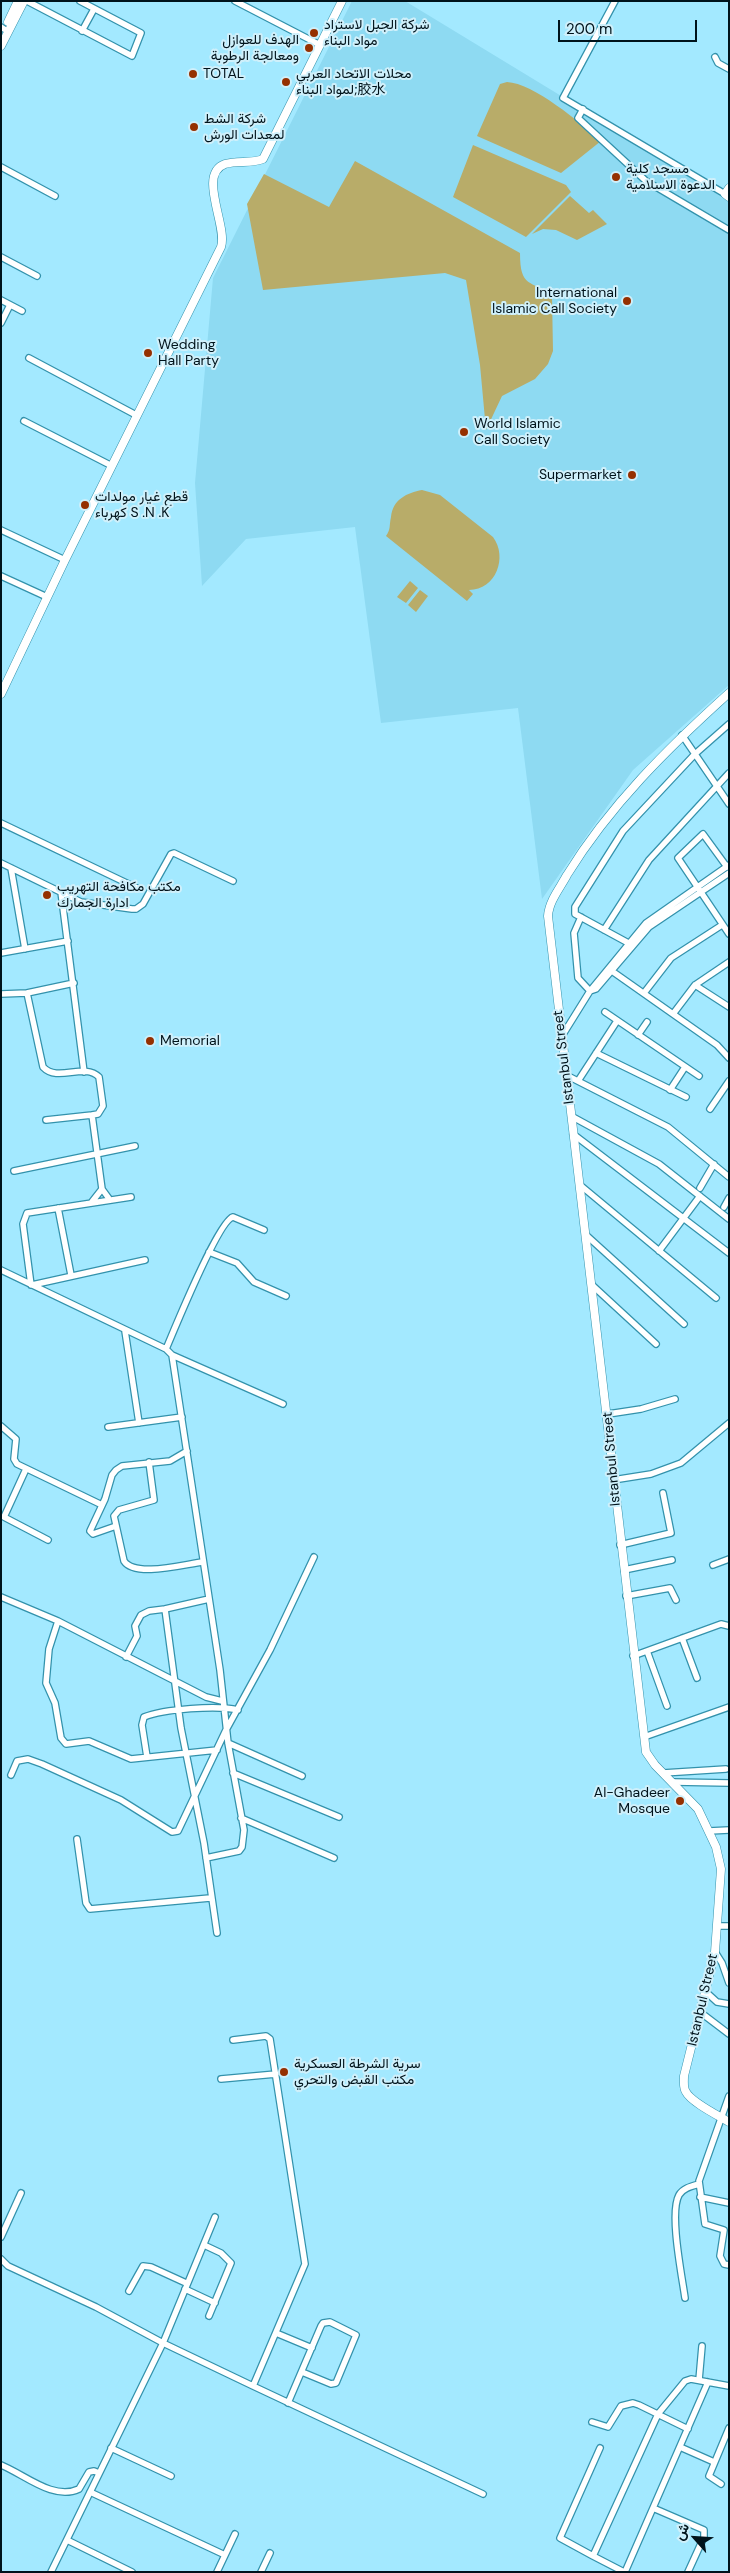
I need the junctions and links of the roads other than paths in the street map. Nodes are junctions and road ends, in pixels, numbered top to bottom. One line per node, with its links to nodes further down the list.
1 (18, 1): 9 (street)
2 (24, 1): 12 (street)
3 (27, 1): 10 (street)
4 (80, 1): 8 (street)
5 (235, 1): 11 (street)
6 (342, 1): 11 (street)
7 (614, 1): 15 (street)
8 (94, 9): 10 (street); 10 (street)
9 (2, 30)
10 (82, 31)
11 (320, 45): 27 (street)
12 (1, 46)
13 (715, 57): 14 (street)
14 (729, 69)
15 (583, 109): 17 (street); 19 (street)
16 (1, 167): 18 (street)
17 (727, 193)
18 (55, 196)
19 (729, 230)
20 (1, 257): 21 (street)
21 (37, 276)
22 (1, 300): 23 (street)
23 (10, 305): 24 (street); 25 (street)
24 (22, 311)
25 (1, 323)
26 (29, 358): 27 (street)
27 (136, 415): 29 (street)
28 (24, 421): 29 (street)
29 (112, 466): 31 (street)
30 (1, 530): 31 (street)
31 (65, 560): 33 (street)
32 (1, 576): 33 (street)
33 (47, 597): 34 (street)
34 (1, 694)
35 (729, 694): 37 (street, Istanbul Street)
36 (729, 724): 38 (street)
37 (682, 735): 38 (street); 69 (street, Istanbul Street)
38 (695, 754): 40 (street); 50 (street)
39 (729, 773): 40 (street)
40 (716, 785): 41 (street); 52 (street)
41 (729, 804)
42 (1, 823): 47 (street)
43 (1, 863): 44 (street)
44 (12, 868): 49 (street); 56 (street)
45 (728, 868): 48 (street); 48 (street)
46 (234, 881): 49 (street)
47 (137, 888)
48 (698, 890): 51 (street); 55 (street)
49 (61, 892): 54 (street)
50 (581, 917): 52 (street); 62 (street)
51 (722, 925): 53 (street); 64 (street)
52 (604, 930): 55 (street)
53 (729, 934)
54 (68, 941): 56 (street); 60 (street)
55 (630, 944): 59 (street)
56 (25, 949): 57 (street)
57 (1, 953)
58 (729, 962): 61 (street)
59 (609, 969): 62 (street); 64 (street)
60 (74, 982): 63 (street); 78 (street)
61 (695, 985): 66 (street); 68 (street)
62 (590, 991): 70 (street)
63 (28, 993): 65 (street); 78 (street)
64 (644, 993): 68 (street)
65 (1, 994)
66 (729, 1007)
67 (605, 1012): 71 (street)
68 (673, 1014): 76 (street)
69 (559, 1016): 70 (street); 74 (street, Istanbul Street)
70 (573, 1017): 74 (street)
71 (617, 1021): 73 (street); 75 (street)
72 (647, 1022): 73 (street)
73 (638, 1035): 77 (street)
74 (561, 1038): 79 (street, Istanbul Street)
75 (596, 1053): 81 (street); 83 (street)
76 (729, 1058)
77 (685, 1067): 80 (street); 83 (street)
78 (84, 1072): 86 (street)
79 (566, 1075): 81 (street); 87 (street, Istanbul Street)
80 (699, 1076)
81 (578, 1081): 92 (street)
82 (729, 1081): 85 (street)
83 (670, 1090): 84 (street)
84 (686, 1097)
85 (710, 1109)
86 (92, 1115): 88 (street); 91 (street)
87 (570, 1116): 89 (street, Istanbul Street); 98 (street)
88 (46, 1120)
89 (573, 1134): 95 (street, Istanbul Street); 105 (street)
90 (135, 1146): 91 (street)
91 (97, 1154): 93 (street); 97 (street)
92 (714, 1164): 94 (street); 96 (street)
93 (14, 1171)
94 (729, 1177)
95 (580, 1185): 108 (street, Istanbul Street); 109 (street)
96 (700, 1188)
97 (102, 1190): 101 (street); 102 (street)
98 (700, 1196): 105 (street); 106 (street)
99 (131, 1197): 101 (street)
100 (729, 1198): 103 (street)
101 (110, 1200): 102 (street)
102 (91, 1203): 104 (street)
103 (724, 1207)
104 (58, 1208): 114 (street); 115 (street)
105 (684, 1218): 109 (street); 111 (street)
106 (729, 1219)
107 (264, 1230): 110 (street)
108 (586, 1235): 116 (street, Istanbul Street); 119 (street)
109 (659, 1250): 118 (street)
110 (209, 1252): 117 (street); 122 (street)
111 (729, 1253)
112 (145, 1260): 114 (street)
113 (1, 1270): 115 (street)
114 (71, 1275): 115 (street)
115 (31, 1285): 120 (street)
116 (592, 1285): 121 (street); 126 (street, Istanbul Street)
117 (286, 1296)
118 (716, 1298)
119 (684, 1324)
120 (125, 1331): 122 (street); 128 (street)
121 (656, 1344)
122 (166, 1349): 123 (street)
123 (172, 1355): 125 (street); 127 (street)
124 (675, 1399): 126 (street)
125 (283, 1404)
126 (608, 1414): 135 (street, Istanbul Street)
127 (182, 1417): 128 (street); 132 (street)
128 (138, 1422): 131 (street)
129 (729, 1423): 135 (street)
130 (1, 1426): 134 (street)
131 (108, 1427)
132 (187, 1451): 133 (street); 145 (street)
133 (149, 1462): 137 (street); 139 (street)
134 (26, 1469): 137 (street); 138 (street)
135 (613, 1480): 141 (street, Istanbul Street)
136 (663, 1493): 141 (street)
137 (102, 1505): 139 (street)
138 (3, 1520): 140 (street)
139 (116, 1526): 145 (street)
140 (48, 1540)
141 (620, 1545): 147 (street, Istanbul Street)
142 (314, 1558): 164 (street)
143 (729, 1559): 146 (street)
144 (672, 1560): 147 (street)
145 (204, 1562): 150 (street)
146 (713, 1565)
147 (624, 1570): 148 (street, Istanbul Street)
148 (626, 1596): 151 (street); 157 (street, Istanbul Street)
149 (1, 1597): 153 (street)
150 (209, 1599): 152 (street); 161 (street)
151 (676, 1600)
152 (165, 1609): 158 (street); 160 (street)
153 (58, 1621): 158 (street); 171 (street)
154 (729, 1626): 155 (street)
155 (682, 1638): 156 (street); 159 (street)
156 (647, 1651): 157 (street); 162 (street)
157 (633, 1656): 167 (street, Istanbul Street)
158 (126, 1657): 160 (street)
159 (697, 1678)
160 (175, 1682): 161 (street); 165 (street)
161 (223, 1704): 164 (street); 165 (street); 166 (street)
162 (667, 1706)
163 (729, 1707): 167 (street)
164 (238, 1710): 166 (street)
165 (178, 1711): 170 (street); 171 (street)
166 (226, 1730): 168 (street); 169 (street)
167 (644, 1737): 174 (street, Istanbul Street)
168 (228, 1743): 173 (street); 176 (street)
169 (217, 1750): 170 (street); 179 (street)
170 (186, 1753): 171 (street); 179 (street)
171 (147, 1757)
172 (726, 1769): 174 (street)
173 (233, 1773): 180 (street); 181 (street)
174 (663, 1773): 177 (street, Istanbul Street)
175 (12, 1775): 179 (street)
176 (302, 1776)
177 (674, 1782): 178 (street); 183 (street, Istanbul Street)
178 (729, 1783)
179 (194, 1800): 185 (street)
180 (339, 1817)
181 (242, 1818): 185 (street); 186 (street)
182 (729, 1830): 183 (street)
183 (709, 1831): 188 (street, Istanbul Street)
184 (77, 1839): 187 (street)
185 (206, 1858): 187 (street)
186 (334, 1858)
187 (210, 1898): 190 (street)
188 (718, 1926): 189 (street); 191 (street, Istanbul Street)
189 (729, 1926)
190 (217, 1934)
191 (715, 1952): 192 (street); 193 (street, Istanbul Street)
192 (729, 1983)
193 (706, 1992): 194 (street); 195 (street, Istanbul Street)
194 (729, 2004)
195 (700, 2012): 196 (street); 201 (street, Istanbul Street)
196 (729, 2034)
197 (233, 2040): 198 (street)
198 (276, 2074): 199 (street); 217 (street)
199 (221, 2079)
200 (729, 2096): 201 (street)
201 (721, 2117): 202 (street, Istanbul Street); 203 (street)
202 (729, 2122)
203 (699, 2184): 205 (street); 214 (street)
204 (21, 2193): 208 (street)
205 (700, 2197): 206 (street); 211 (street)
206 (729, 2203)
207 (215, 2217): 209 (street)
208 (1, 2236)
209 (204, 2245): 212 (street); 215 (street)
210 (1, 2259): 218 (street)
211 (729, 2265)
212 (185, 2286): 213 (street); 215 (street); 218 (street)
213 (129, 2291)
214 (685, 2298)
215 (215, 2303): 216 (street)
216 (209, 2316)
217 (276, 2333): 220 (street); 224 (street)
218 (163, 2343): 224 (street); 232 (street)
219 (702, 2346): 222 (street)
220 (312, 2348): 221 (street); 221 (street)
221 (302, 2372): 226 (street)
222 (699, 2380): 223 (street); 227 (street)
223 (708, 2382): 225 (street); 229 (street)
224 (253, 2386): 226 (street)
225 (729, 2386)
226 (288, 2403): 240 (street)
227 (658, 2414): 228 (street); 229 (street); 246 (street)
228 (592, 2422)
229 (688, 2428): 231 (street)
230 (729, 2428): 234 (street)
231 (680, 2447): 234 (street); 241 (street)
232 (111, 2448): 236 (street); 237 (street)
233 (600, 2448): 246 (street)
234 (714, 2462): 238 (street)
235 (1, 2465): 236 (street)
236 (99, 2472): 239 (street)
237 (170, 2476)
238 (721, 2484)
239 (90, 2492): 243 (street); 245 (street)
240 (483, 2494)
241 (653, 2508): 251 (street); 252 (street)
242 (235, 2534): 245 (street)
243 (67, 2540): 247 (street); 248 (street)
244 (270, 2553): 250 (street)
245 (225, 2555): 249 (street)
246 (593, 2556): 251 (street)
247 (52, 2572)
248 (132, 2572)
249 (216, 2572)
250 (261, 2572)
251 (624, 2572)
252 (688, 2572)

